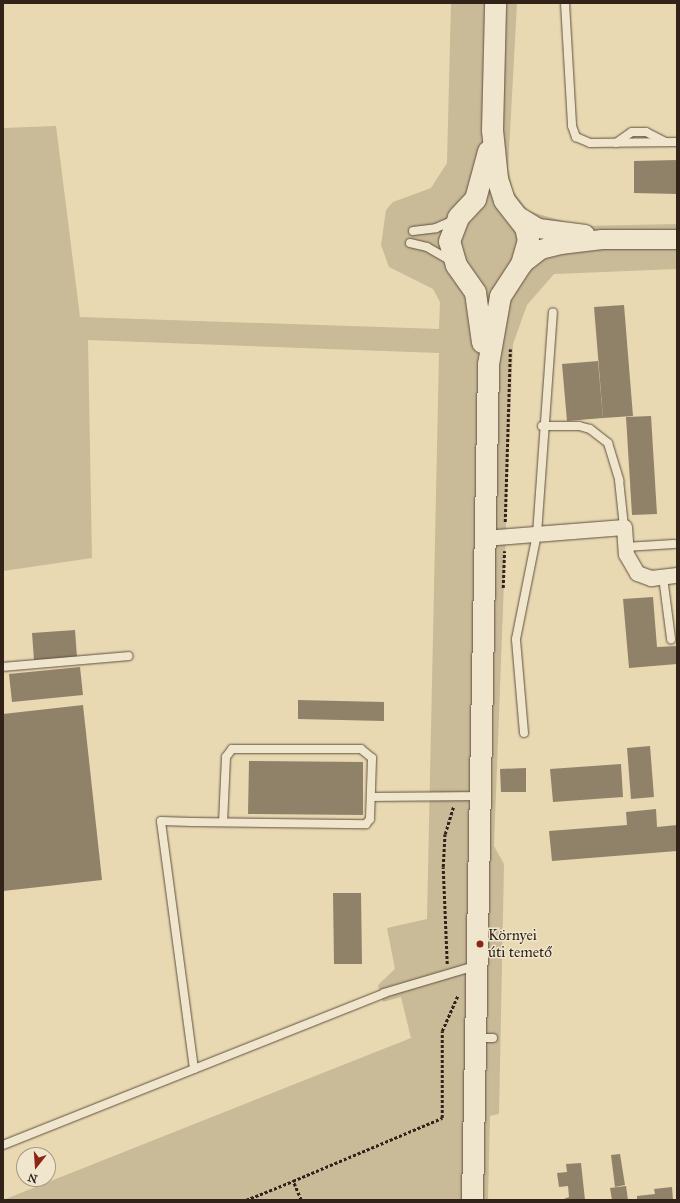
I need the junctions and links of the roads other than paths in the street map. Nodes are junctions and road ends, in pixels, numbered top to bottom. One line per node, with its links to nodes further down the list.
1 (495, 3): 3 (main road)
2 (565, 3): 4 (lane)
3 (492, 130): 5 (main road); 6 (main road)
4 (677, 142)
5 (462, 213): 6 (main road); 7 (lane); 11 (main road)
6 (518, 216): 8 (street); 12 (main road)
7 (412, 231)
8 (602, 239): 9 (street); 12 (street)
9 (677, 239)
10 (410, 243): 11 (lane)
11 (461, 269): 12 (main road); 14 (main road)
12 (518, 269): 14 (main road)
13 (553, 313): 15 (lane)
14 (488, 364): 18 (main road)
15 (542, 426): 16 (lane); 17 (lane)
16 (624, 527): 17 (street); 20 (street)
17 (537, 534): 18 (street); 25 (lane)
18 (484, 538): 26 (main road)
19 (674, 544): 20 (lane)
20 (625, 547): 21 (street)
21 (670, 576): 22 (lane)
22 (671, 639)
23 (129, 656): 24 (lane)
24 (3, 667)
25 (524, 733)
26 (480, 796): 27 (lane); 29 (main road)
27 (371, 797): 28 (lane); 28 (lane)
28 (222, 822): 30 (lane)
29 (477, 965): 30 (lane); 32 (main road)
30 (194, 1069): 31 (lane)
31 (3, 1145)
32 (472, 1200)

